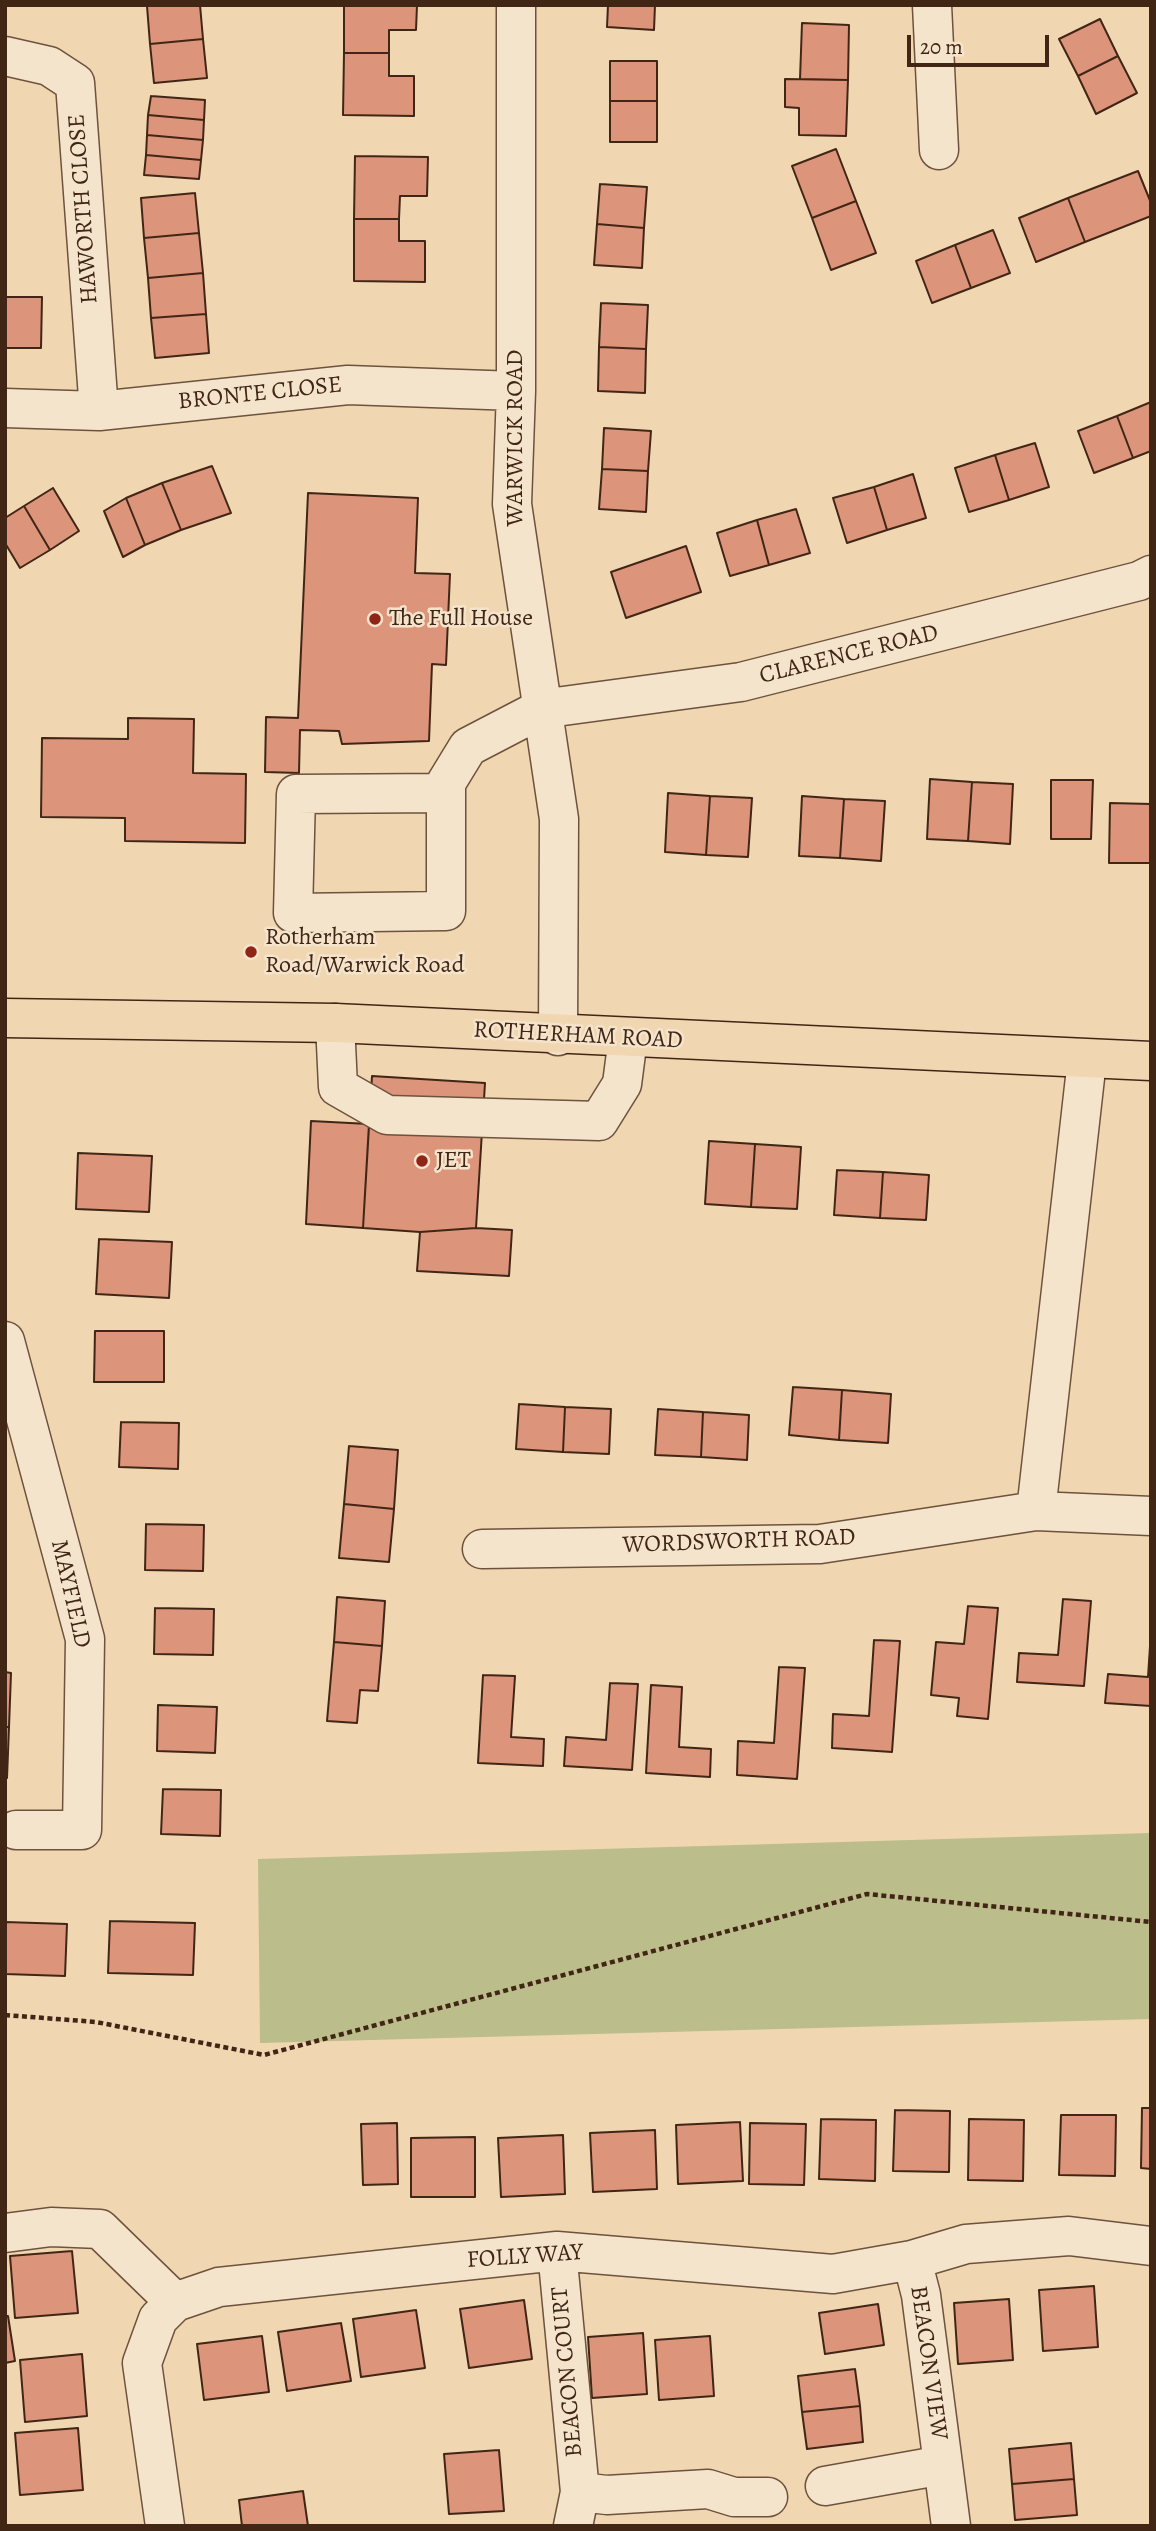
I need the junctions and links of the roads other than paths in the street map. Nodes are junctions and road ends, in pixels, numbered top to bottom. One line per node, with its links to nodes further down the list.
1 (516, 5): 5 (street, WARWICK ROAD)
2 (932, 5): 4 (street)
3 (5, 56): 7 (street, HAWORTH CLOSE)
4 (939, 150)
5 (516, 391): 7 (street, BRONTE CLOSE); 9 (street, WARWICK ROAD)
6 (5, 408): 7 (street, BRONTE CLOSE)
7 (99, 411)
8 (1147, 588): 9 (street, CLARENCE ROAD)
9 (541, 709): 10 (street, CLARENCE ROAD); 13 (street, WARWICK ROAD)
10 (445, 793): 10 (street)
11 (5, 1018): 12 (main road, ROTHERHAM ROAD)
12 (335, 1023): 13 (main road, ROTHERHAM ROAD); 14 (street)
13 (558, 1036): 14 (main road, ROTHERHAM ROAD)
14 (628, 1038): 15 (main road, ROTHERHAM ROAD)
15 (1087, 1060): 16 (main road, ROTHERHAM ROAD); 18 (street)
16 (1151, 1061)
17 (5, 1341): 21 (street, MAYFIELD)
18 (1036, 1511): 19 (street, WORDSWORTH ROAD); 20 (street, WORDSWORTH ROAD)
19 (1151, 1516)
20 (482, 1549)
21 (16, 1830)
22 (5, 2234): 26 (street)
23 (1151, 2246): 25 (street, FOLLY WAY)
24 (557, 2251): 25 (street, FOLLY WAY); 26 (street, FOLLY WAY); 30 (street, BEACON COURT)
25 (912, 2260): 27 (street, BEACON VIEW)
26 (175, 2302): 31 (street)
27 (943, 2465): 28 (street, BEACON VIEW); 32 (street, BEACON VIEW)
28 (825, 2486)
29 (768, 2497): 30 (street, BEACON COURT)
30 (576, 2509)
31 (165, 2526)
32 (951, 2526)

